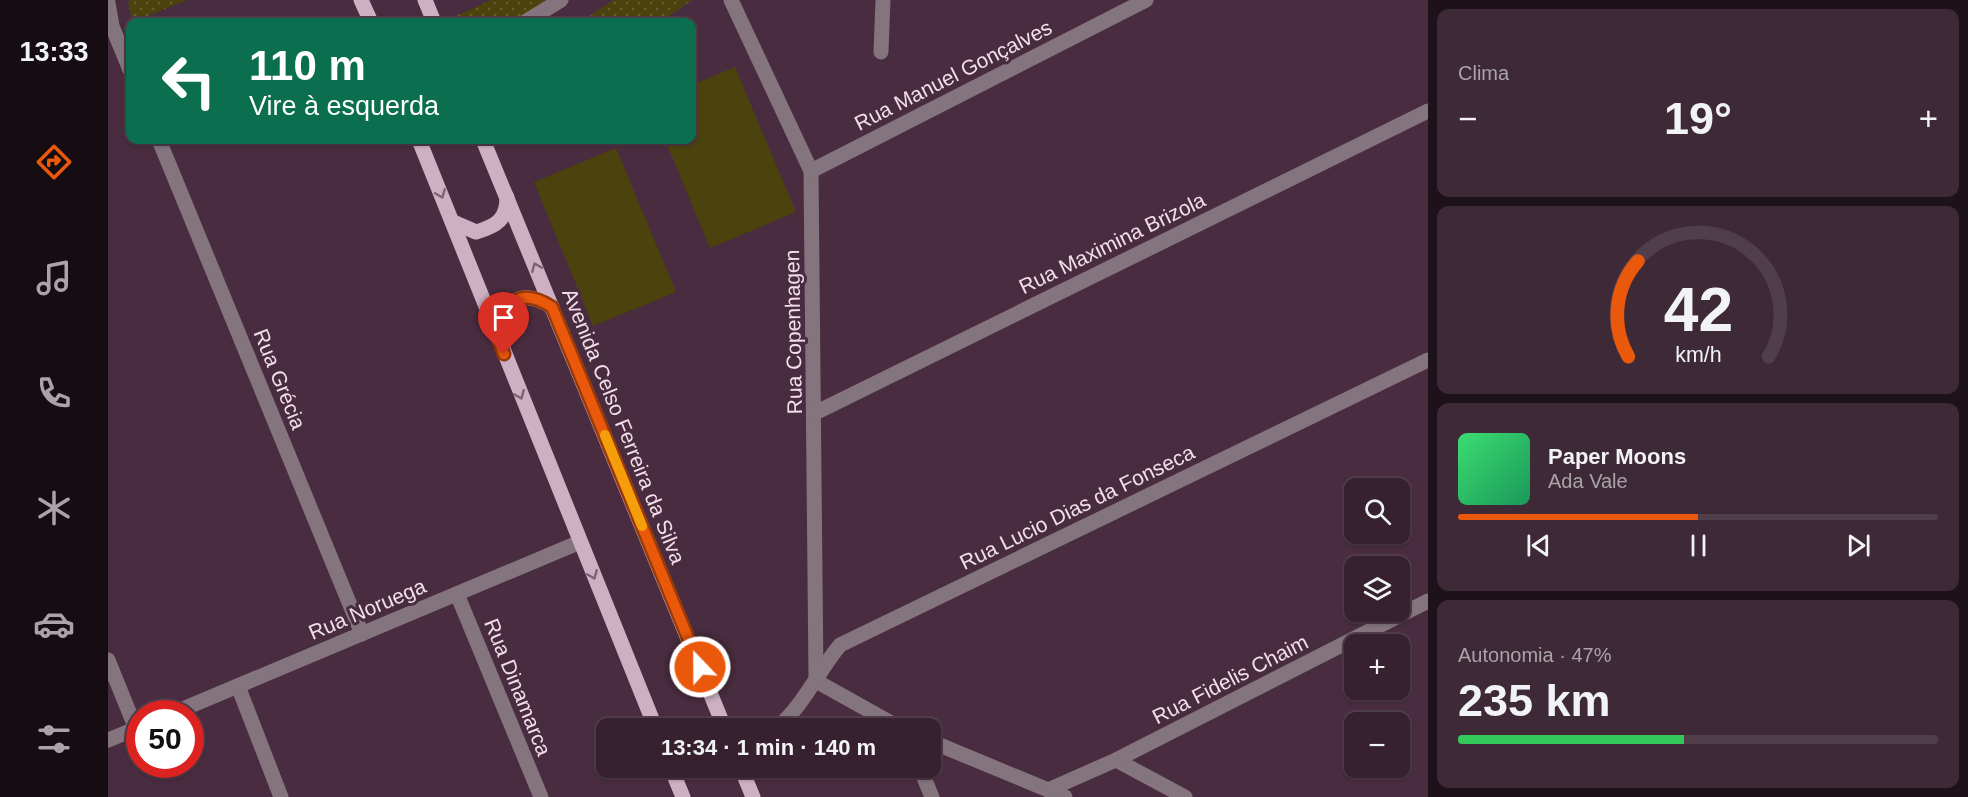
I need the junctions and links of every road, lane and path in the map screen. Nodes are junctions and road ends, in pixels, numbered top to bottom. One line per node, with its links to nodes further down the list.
1 (362, 0): 8 (main road)
2 (425, 0): 9 (main road)
3 (561, 0): 10 (street)
4 (731, 0): 17 (street, Rua Copenhagen)
5 (883, 0): 11 (street)
6 (1146, 0): 17 (street, Rua Manuel Gonçalves)
7 (108, 1): 12 (street)
8 (369, 18)
9 (432, 18)
10 (532, 18)
11 (881, 52)
12 (126, 60)
13 (1428, 111): 23 (street, Rua Maximina Brizola)
14 (161, 144): 27 (street, Rua Grécia)
15 (421, 144): 19 (main road, one-way to 19)
16 (485, 144): 18 (main road, Avenida Celso Ferreira da Silva)
17 (811, 171): 23 (street, Rua Copenhagen)
18 (507, 197): 19 (main road); 20 (main road, Avenida Celso Ferreira da Silva, one-way to 18)
19 (453, 222): 21 (main road)
20 (552, 307): 21 (main road); 34 (main road, Avenida Celso Ferreira da Silva)
21 (496, 333): 24 (main road, one-way to 24)
22 (1428, 360): 29 (street, Rua Lucio Dias da Fonseca)
23 (816, 413): 29 (street, Rua Copenhagen)
24 (580, 542): 25 (street, Rua Noruega); 33 (main road, one-way to 33)
25 (457, 594): 27 (street, Rua Noruega); 46 (street, Rua Dinamarca)
26 (1428, 601): 40 (street, Rua Fidelis Chaim)
27 (362, 634): 30 (street, Rua Noruega)
28 (108, 660): 32 (street)
29 (816, 681): 35 (street, Rua Lucio Dias da Fonseca); 36 (street)
30 (238, 686): 31 (street, Rua Noruega); 45 (street)
31 (204, 700)
32 (126, 701)
33 (652, 718)
34 (720, 718)
35 (787, 718)
36 (882, 718)
37 (126, 733): 38 (street)
38 (108, 740)
39 (941, 746): 44 (street)
40 (1116, 760): 44 (street, Rua Fidelis Chaim); 51 (street)
41 (675, 778): 47 (main road)
42 (745, 778): 48 (main road)
43 (924, 778): 49 (street)
44 (1048, 790): 50 (street)
45 (281, 797)
46 (541, 797)
47 (683, 797)
48 (753, 797)
49 (932, 797)
50 (1065, 797)
51 (1185, 797)

